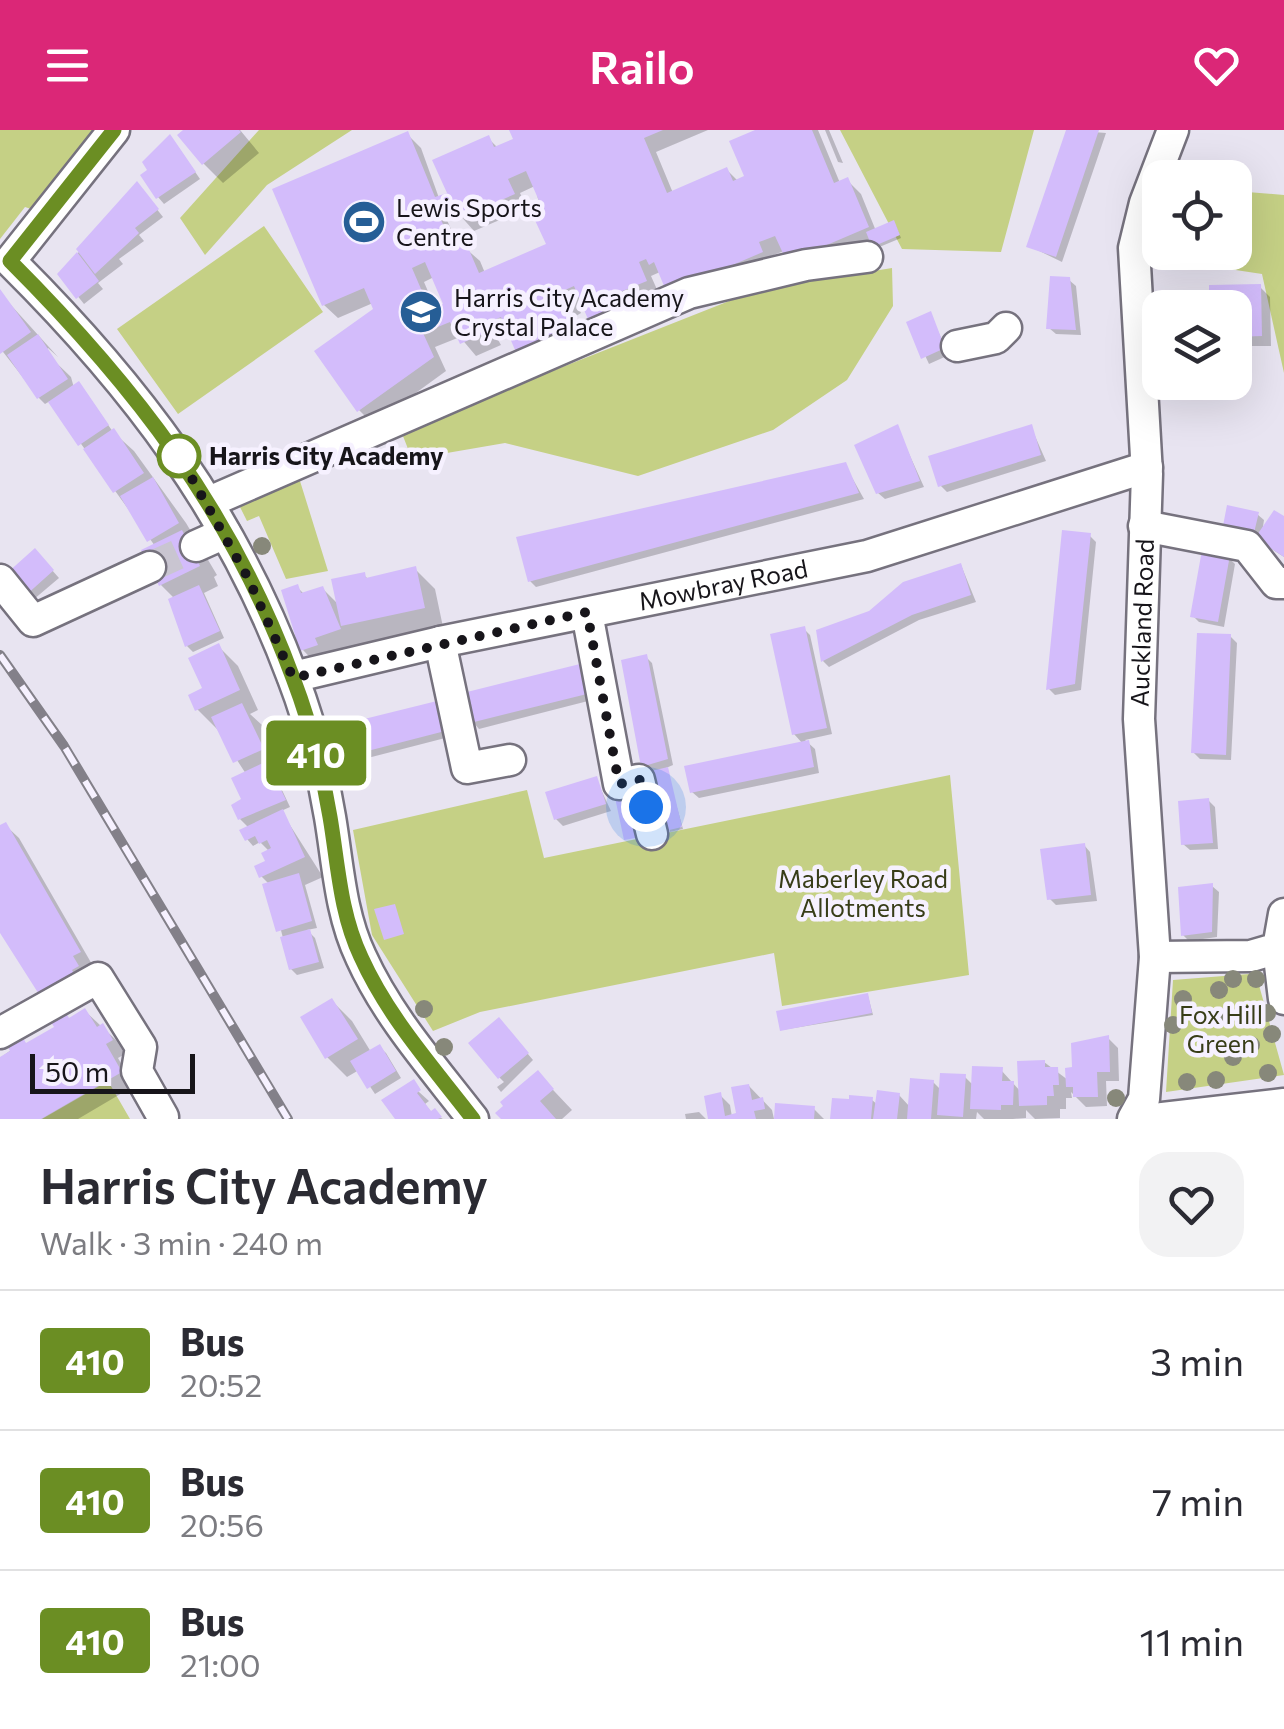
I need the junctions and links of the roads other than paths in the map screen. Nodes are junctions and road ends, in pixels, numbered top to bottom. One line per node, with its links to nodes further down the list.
1 (114, 130): 7 (street)
2 (1173, 130): 6 (street, Auckland Road)
3 (867, 256): 7 (street)
4 (1006, 328): 5 (street)
5 (957, 346)
6 (1147, 467): 8 (street, Auckland Road); 14 (street, Mowbray Road)
7 (209, 502): 9 (street)
8 (1144, 526): 13 (street); 21 (street, Auckland Road)
9 (225, 534): 10 (street); 16 (street)
10 (196, 546)
11 (150, 567): 12 (street)
12 (0, 580)
13 (1284, 583)
14 (587, 612): 15 (street, Mowbray Road); 18 (street)
15 (440, 642): 16 (street, Mowbray Road); 17 (street)
16 (293, 678): 26 (street)
17 (510, 760)
18 (652, 834)
19 (1284, 914): 20 (street)
20 (1278, 948): 21 (street); 22 (street)
21 (1155, 956): 27 (street, Auckland Road)
22 (1284, 998)
23 (0, 1033): 25 (street)
24 (1284, 1104): 28 (street)
25 (163, 1116)
26 (472, 1119)
27 (1133, 1119)
28 (1154, 1119)

